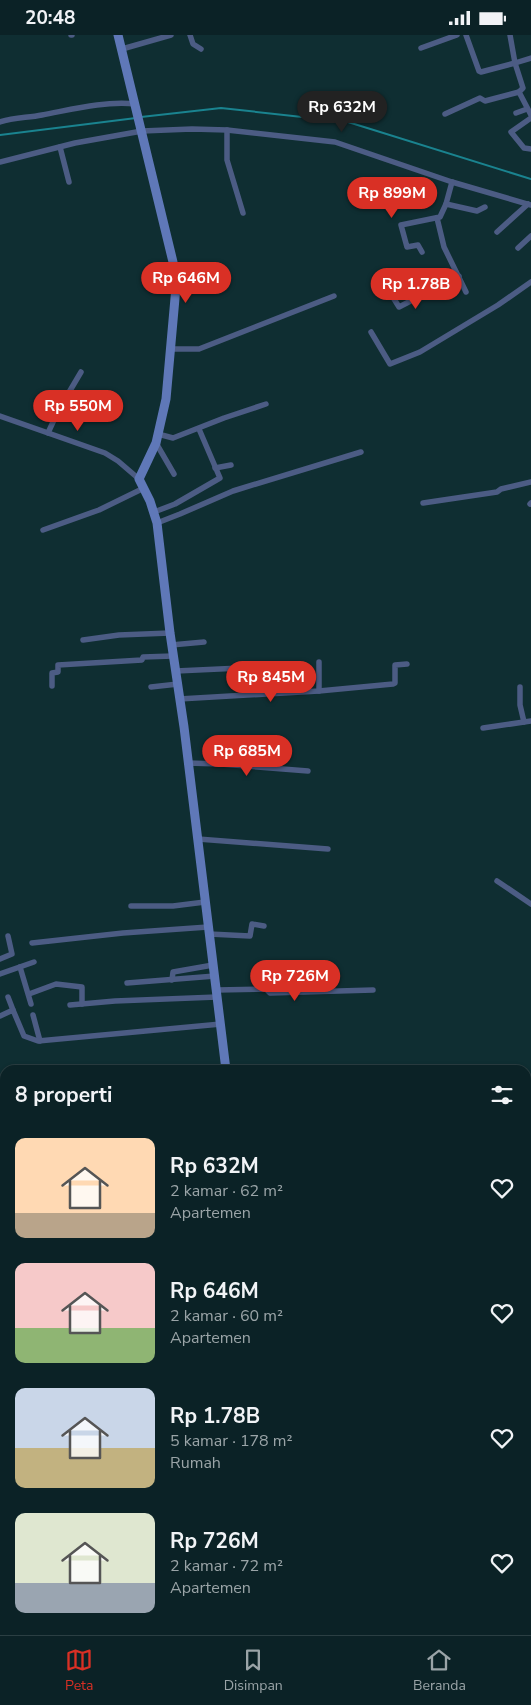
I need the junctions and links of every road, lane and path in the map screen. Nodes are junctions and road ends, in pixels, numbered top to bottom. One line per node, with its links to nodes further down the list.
1 (118, 35): 8 (street)
2 (171, 35): 8 (street)
3 (190, 35): 9 (street)
4 (457, 35): 7 (street)
5 (466, 35): 11 (street)
6 (510, 35): 11 (street)
7 (421, 47)
8 (122, 49): 13 (street)
9 (200, 49)
10 (531, 58): 11 (street)
11 (515, 63): 12 (street)
12 (519, 92): 14 (street); 16 (street)
13 (136, 104): 18 (street); 19 (street)
14 (527, 109): 15 (street); 17 (street)
15 (516, 113)
16 (445, 114)
17 (531, 117): 22 (street)
18 (1, 122)
19 (142, 128): 20 (street); 21 (street); 41 (street)
20 (227, 130): 25 (street); 29 (street)
21 (60, 147): 23 (street); 24 (street)
22 (531, 149)
23 (0, 162)
24 (69, 182)
25 (452, 182): 26 (street); 27 (street)
26 (446, 204): 28 (street); 30 (street)
27 (530, 205): 31 (street)
28 (485, 207)
29 (243, 213)
30 (437, 218): 34 (street); 35 (street)
31 (497, 232)
32 (531, 237): 33 (street)
33 (518, 248)
34 (422, 252)
35 (458, 276): 37 (street); 38 (street)
36 (531, 282): 40 (street)
37 (386, 286)
38 (466, 292)
39 (334, 296): 41 (street)
40 (371, 332)
41 (171, 349): 47 (street)
42 (81, 372): 46 (street)
43 (266, 404): 45 (street)
44 (0, 416): 46 (street)
45 (199, 429): 47 (street); 50 (street)
46 (48, 433): 52 (street)
47 (157, 438): 51 (street); 52 (street)
48 (361, 452): 57 (street)
49 (231, 465): 50 (street)
50 (215, 468): 56 (street)
51 (174, 474)
52 (139, 479): 54 (street)
53 (531, 482): 55 (street)
54 (144, 488): 56 (street); 58 (street)
55 (423, 503)
56 (154, 512): 57 (street)
57 (157, 523): 59 (street)
58 (43, 530)
59 (170, 633): 60 (street); 62 (street)
60 (83, 640)
61 (204, 642): 62 (street)
62 (172, 645): 63 (street)
63 (174, 656): 68 (street); 70 (street)
64 (319, 662): 73 (street)
65 (407, 664): 73 (street)
66 (278, 667): 74 (street)
67 (241, 668): 68 (street)
68 (176, 671): 69 (street)
69 (178, 684): 71 (street); 75 (street)
70 (52, 686)
71 (151, 687)
72 (520, 687): 77 (street)
73 (319, 691): 74 (street)
74 (277, 693): 75 (street)
75 (179, 699): 79 (street)
76 (531, 721): 77 (street)
77 (524, 722): 78 (street)
78 (483, 728)
79 (188, 763): 80 (street); 81 (street)
80 (308, 771)
81 (198, 839): 82 (street); 84 (street)
82 (328, 849)
83 (497, 881): 85 (street)
84 (205, 903): 86 (street); 88 (street)
85 (531, 904)
86 (131, 905)
87 (264, 926): 88 (street)
88 (208, 931): 90 (street); 93 (street)
89 (8, 936): 91 (street)
90 (32, 943)
91 (0, 959)
92 (34, 962): 94 (street)
93 (213, 965): 96 (street); 97 (street)
94 (20, 967): 95 (street); 101 (street)
95 (0, 974)
96 (215, 976): 97 (street); 100 (street)
97 (172, 980): 98 (street)
98 (127, 983)
99 (374, 990): 100 (street)
100 (217, 993): 104 (street); 109 (street)
101 (29, 994): 103 (street); 104 (street)
102 (8, 997): 106 (street)
103 (31, 1004)
104 (82, 1004): 105 (street)
105 (70, 1005)
106 (13, 1011): 108 (street); 110 (street)
107 (33, 1015): 110 (street)
108 (0, 1016)
109 (221, 1024): 110 (street); 111 (street)
110 (40, 1041)
111 (225, 1065)

